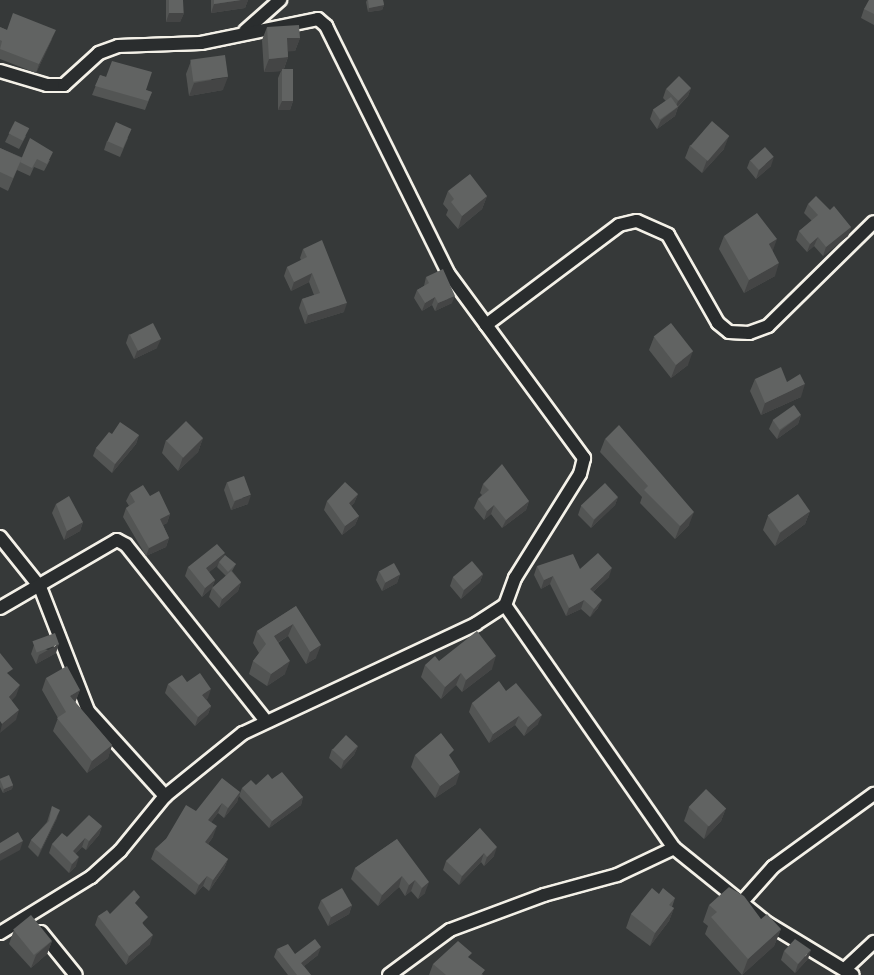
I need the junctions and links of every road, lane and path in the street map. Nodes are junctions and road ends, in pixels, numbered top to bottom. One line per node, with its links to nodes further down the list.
1 (280, 0): 2 (street)
2 (243, 33): 3 (street); 5 (street)
3 (0, 71)
4 (874, 222): 5 (street)
5 (486, 325): 8 (street)
6 (0, 537): 7 (street)
7 (40, 587): 9 (street); 10 (street); 12 (street)
8 (505, 605): 10 (street); 13 (street)
9 (0, 608)
10 (265, 720): 12 (street)
11 (874, 794): 14 (street)
12 (165, 796): 15 (street)
13 (674, 848): 14 (street); 20 (street)
14 (740, 904): 18 (street)
15 (27, 916): 16 (street); 19 (street)
16 (0, 933)
17 (874, 942): 18 (street)
18 (849, 972)
19 (76, 975)
20 (389, 975)

